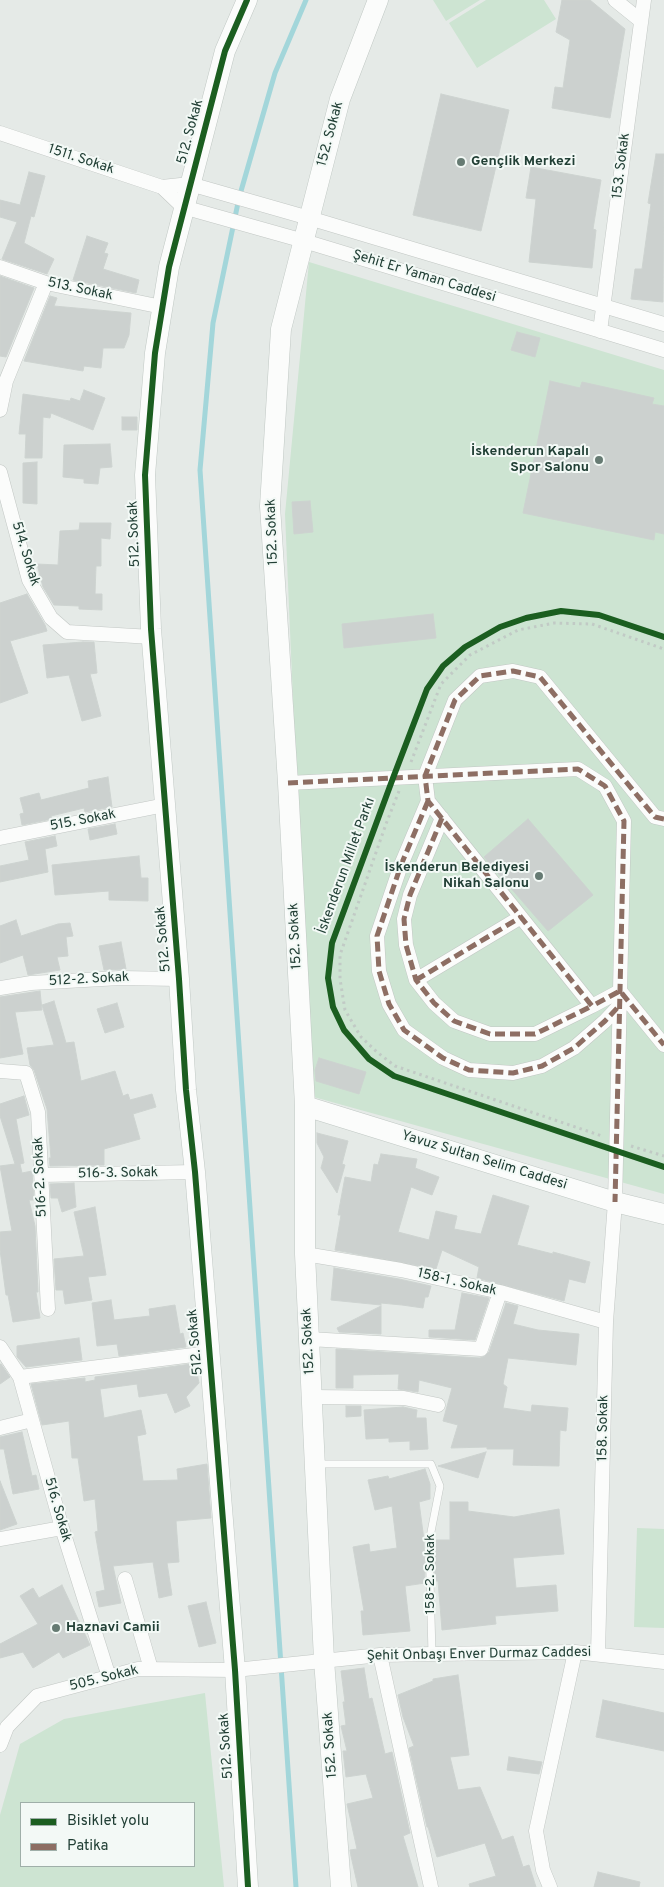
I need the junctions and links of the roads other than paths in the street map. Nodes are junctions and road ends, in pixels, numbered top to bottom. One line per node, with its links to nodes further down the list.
1 (247, 0): 7 (street, 512. Sokak)
2 (378, 0): 10 (street, 152. Sokak)
3 (615, 0): 5 (street)
4 (644, 0): 5 (street, 153. Sokak)
5 (641, 21): 14 (street, 153. Sokak)
6 (0, 133): 8 (street, 1511. Sokak)
7 (197, 186): 8 (street, 1511. Sokak); 9 (street, 512. Sokak); 10 (street, Şehit Er Yaman Caddesi)
8 (162, 187): 9 (street, 1511. Sokak)
9 (191, 209): 11 (street, Şehit Er Yaman Caddesi); 15 (street, 512. Sokak)
10 (301, 216): 11 (street, 152. Sokak); 14 (street, Şehit Er Yaman Caddesi)
11 (295, 238): 17 (street, Şehit Er Yaman Caddesi); 24 (street, 152. Sokak)
12 (0, 267): 13 (street, 513. Sokak)
13 (46, 283): 15 (street, 513. Sokak); 19 (street)
14 (604, 306): 16 (street, Şehit Er Yaman Caddesi); 17 (street, 153. Sokak)
15 (162, 307): 22 (street, 512. Sokak)
16 (664, 324)
17 (600, 331): 18 (street, Şehit Er Yaman Caddesi)
18 (664, 350)
19 (0, 410)
20 (0, 472): 21 (street, 514. Sokak)
21 (3, 494): 22 (street, 514. Sokak)
22 (152, 637): 26 (street, 512. Sokak)
23 (425, 776): 24 (street, 158. Sokak); 25 (street); 28 (street); 34 (street, 158. Sokak)
24 (288, 782): 39 (street, 152. Sokak)
25 (428, 801): 27 (street); 36 (street)
26 (165, 805): 29 (street, 515. Sokak); 31 (street, 512. Sokak)
27 (442, 818): 30 (street); 32 (street)
28 (664, 818)
29 (0, 838)
30 (521, 917): 32 (street); 35 (street)
31 (179, 980): 33 (street, 512-2. Sokak); 40 (street, 512. Sokak)
32 (416, 980): 35 (street)
33 (0, 988)
34 (620, 992): 35 (street); 36 (street, 158. Sokak); 37 (street)
35 (592, 1006)
36 (619, 1006): 42 (street, 158. Sokak)
37 (664, 1046)
38 (0, 1071): 41 (street, 516-2. Sokak)
39 (305, 1106): 42 (street, Yavuz Sultan Selim Caddesi); 44 (street, 152. Sokak)
40 (195, 1172): 41 (street, 516-3. Sokak); 50 (street, 512. Sokak)
41 (42, 1175): 46 (street, 516-2. Sokak)
42 (615, 1202): 43 (street, Yavuz Sultan Selim Caddesi); 47 (street, 158. Sokak)
43 (664, 1214)
44 (305, 1254): 45 (street, 158-1 . Sokak); 48 (street, 152. Sokak)
45 (500, 1292): 47 (street, 158-1 . Sokak); 48 (street)
46 (48, 1309)
47 (606, 1322): 62 (street, 158. Sokak)
48 (309, 1339): 52 (street, 152. Sokak)
49 (0, 1347): 51 (street, 516. Sokak)
50 (209, 1353): 51 (street); 67 (street, 512. Sokak)
51 (20, 1377): 54 (street, 516. Sokak)
52 (312, 1397): 53 (street); 56 (street, 152. Sokak)
53 (438, 1405)
54 (32, 1420): 55 (street); 57 (street, 516. Sokak)
55 (0, 1428)
56 (315, 1464): 61 (lane, 158-2. Sokak); 64 (street, 152. Sokak)
57 (62, 1528): 58 (street); 68 (street, 516. Sokak)
58 (0, 1539)
59 (125, 1578): 66 (street)
60 (575, 1652): 61 (street, Şehit Onbaşı Enver Durmaz Caddesi); 62 (street, Şehit Onbaşı Enver Durmaz Caddesi); 74 (street)
61 (432, 1654): 63 (street, Şehit Onbaşı Enver Durmaz Caddesi)
62 (598, 1654): 65 (street, Şehit Onbaşı Enver Durmaz Caddesi)
63 (380, 1655): 64 (street, Şehit Onbaşı Enver Durmaz Caddesi); 73 (street)
64 (324, 1660): 67 (street, Şehit Onbaşı Enver Durmaz Caddesi); 72 (street, 152. Sokak)
65 (664, 1662)
66 (151, 1669): 67 (street, 505. Sokak); 68 (street, 505. Sokak)
67 (235, 1670): 71 (street, 512. Sokak)
68 (109, 1677): 69 (street, 505. Sokak)
69 (2, 1724): 70 (street, 505. Sokak)
70 (0, 1745)
71 (248, 1887)
72 (341, 1887)
73 (431, 1887)
74 (550, 1887)

